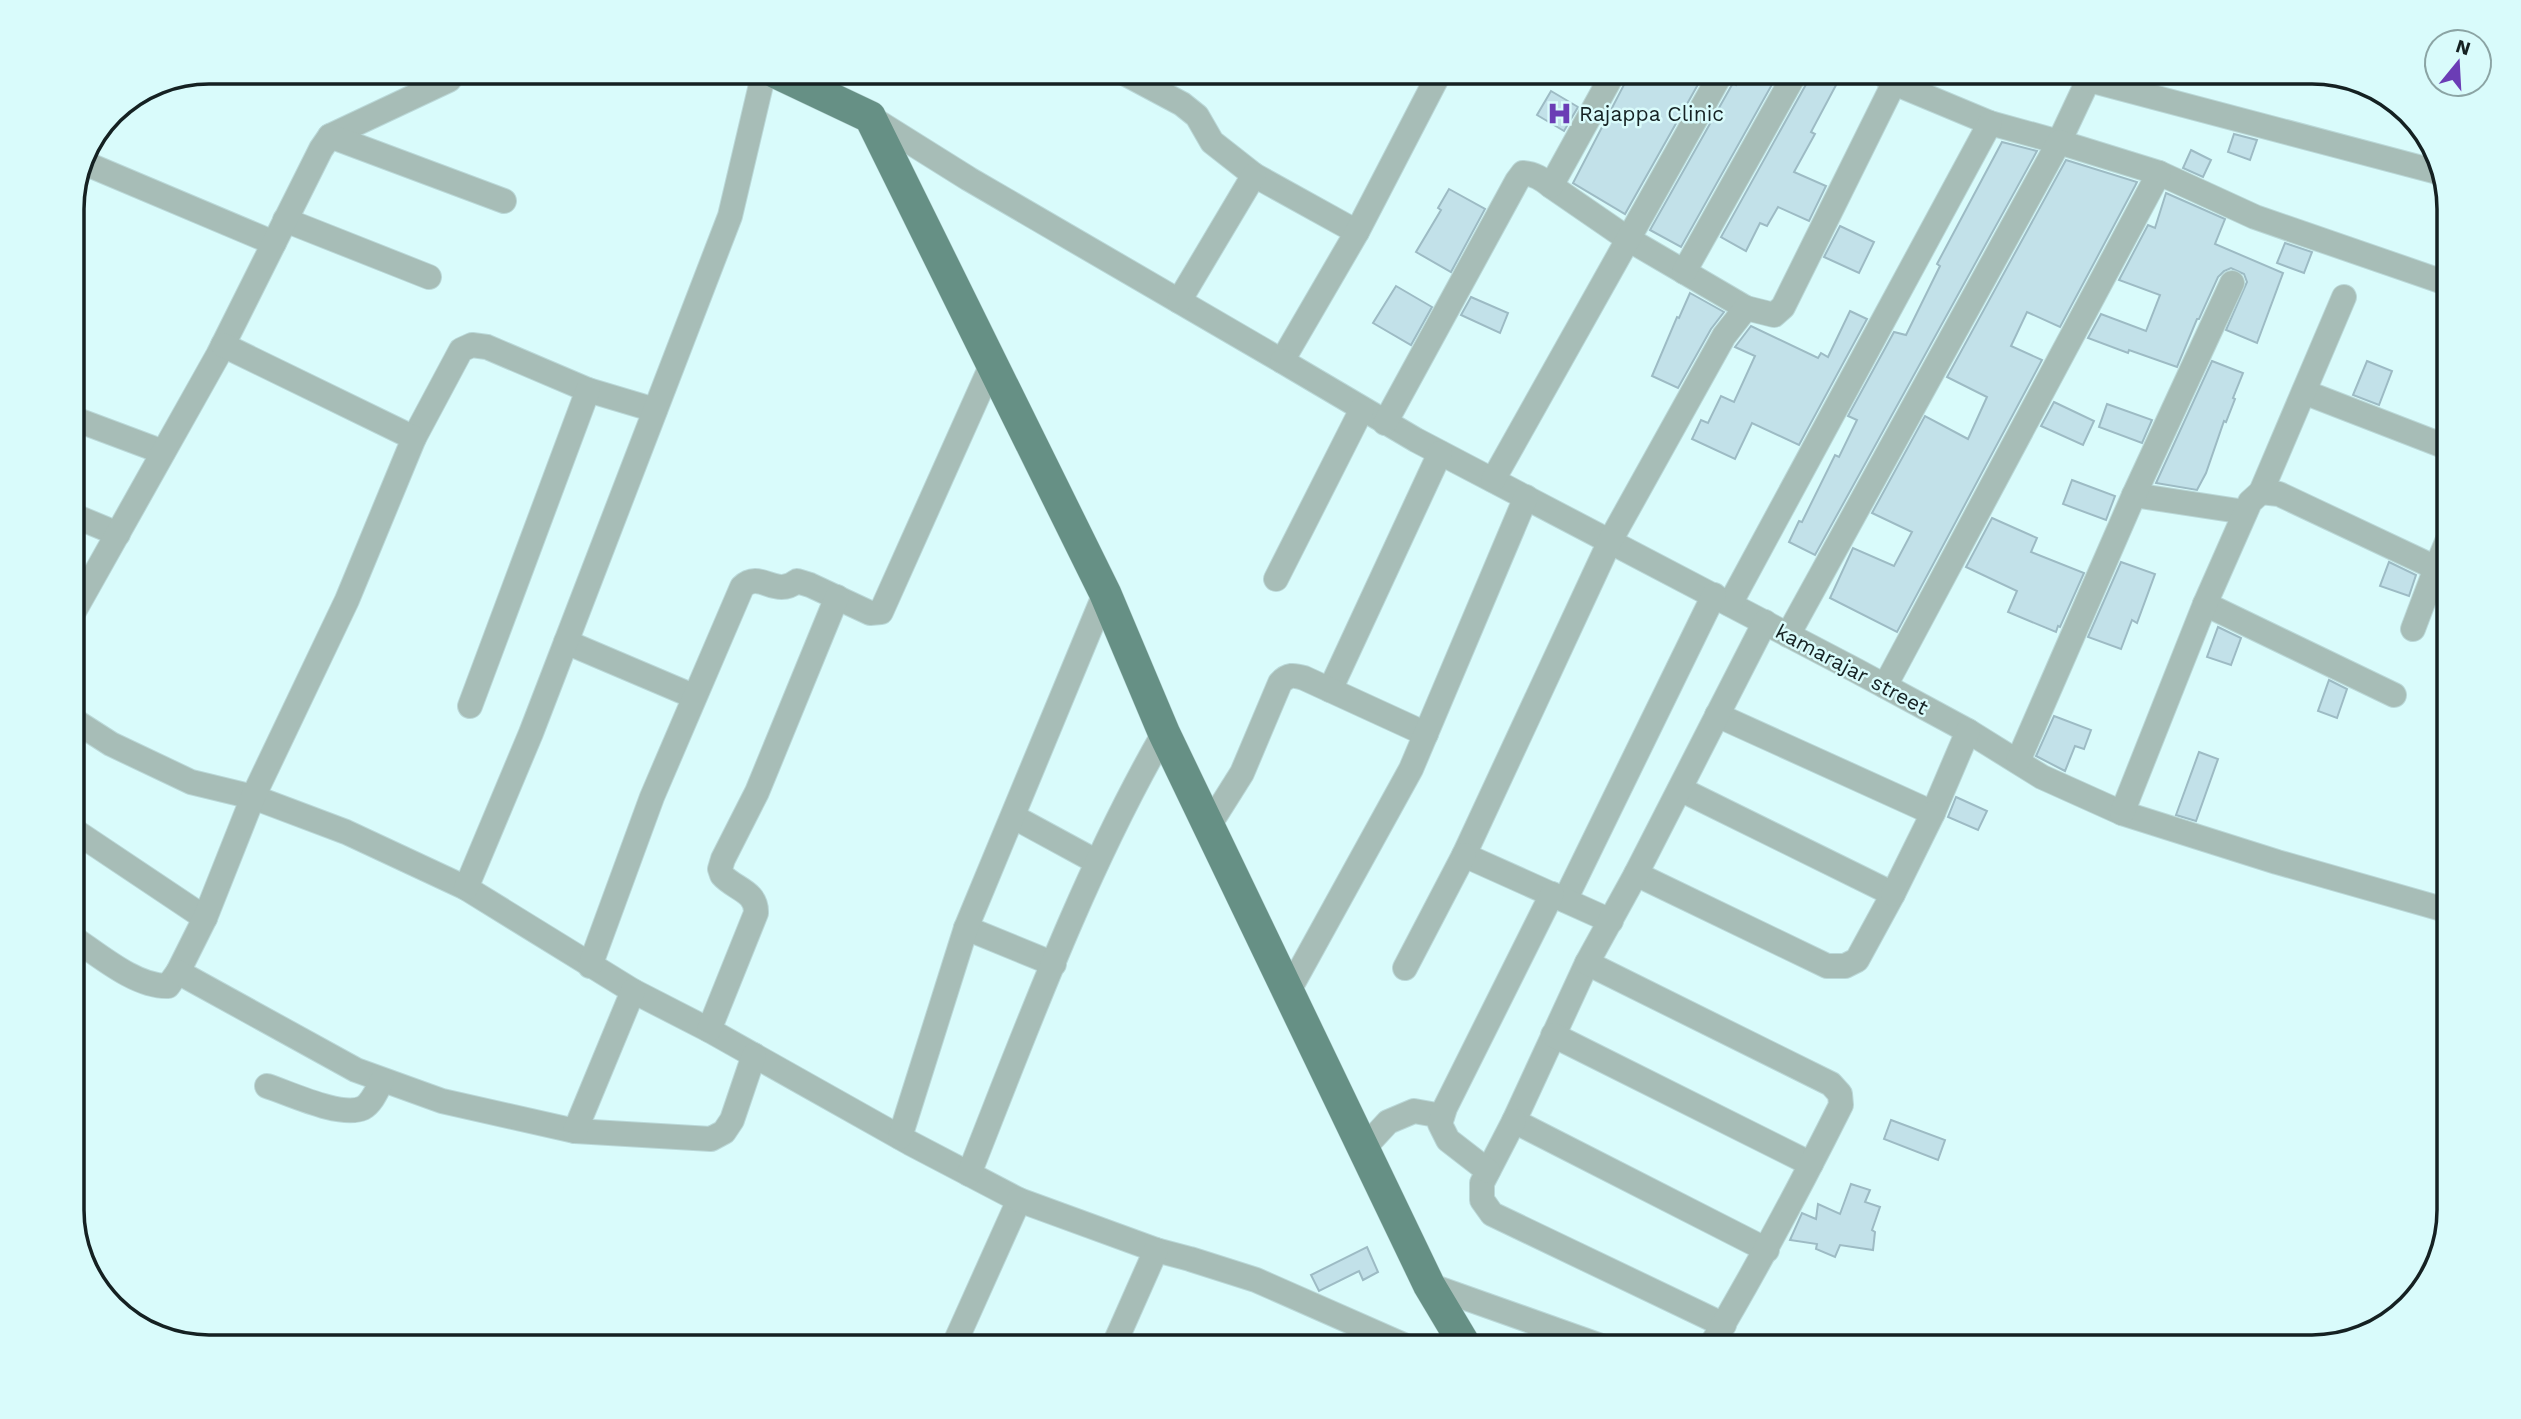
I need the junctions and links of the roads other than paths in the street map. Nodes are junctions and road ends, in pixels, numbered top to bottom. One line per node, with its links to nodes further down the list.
1 (440, 84): 15 (street)
2 (761, 84): 40 (street)
3 (800, 84): 13 (main road)
4 (1144, 84): 20 (street)
5 (1434, 84): 24 (street)
6 (1607, 84): 21 (street)
7 (1715, 84): 25 (street)
8 (1789, 84): 27 (street)
9 (1884, 84): 33 (street)
10 (1901, 84): 14 (street)
11 (2087, 84): 16 (street)
12 (2120, 84): 18 (street)
13 (870, 117): 32 (street, kamarajar street); 36 (main road)
14 (1990, 123): 16 (street); 60 (street)
15 (330, 136): 22 (street); 23 (street)
16 (2059, 142): 19 (street); 64 (street)
17 (92, 166): 26 (street)
18 (2430, 170)
19 (2159, 173): 29 (street); 66 (street)
20 (1255, 174): 24 (street); 32 (street)
21 (1551, 186): 25 (street); 42 (street)
22 (503, 201)
23 (285, 220): 26 (street); 28 (street)
24 (1357, 232): 35 (street)
25 (1628, 239): 27 (street); 47 (street)
26 (274, 243): 34 (street)
27 (1684, 272): 33 (street)
28 (429, 277)
29 (2437, 280)
30 (2232, 283): 49 (street)
31 (2344, 297): 38 (street)
32 (1179, 301): 35 (street, kamarajar street)
33 (1746, 308): 54 (street)
34 (223, 345): 43 (street); 45 (street)
35 (1282, 361): 39 (street, kamarajar street)
36 (992, 365): 58 (main road); 59 (street)
37 (588, 390): 40 (street); 43 (street); 70 (street)
38 (2304, 392): 44 (street); 48 (street)
39 (1363, 409): 42 (street, kamarajar street); 57 (street)
40 (655, 411): 65 (street)
41 (84, 423): 45 (street)
42 (1385, 423): 46 (street, kamarajar street)
43 (414, 438): 78 (street)
44 (2437, 443)
45 (163, 453): 53 (street)
46 (1440, 453): 47 (street, kamarajar street); 67 (street)
47 (1493, 480): 50 (street, kamarajar street)
48 (2261, 492): 51 (street); 55 (street)
49 (2134, 495): 51 (street); 76 (street)
50 (1526, 497): 54 (street, kamarajar street); 75 (street)
51 (2245, 512): 61 (street)
52 (84, 520): 53 (street)
53 (118, 534): 56 (street)
54 (1610, 541): 60 (street, kamarajar street); 84 (street)
55 (2436, 568): 63 (street)
56 (84, 578)
57 (1276, 579)
58 (1105, 593): 74 (main road); 81 (street)
59 (837, 597): 69 (street); 102 (street)
60 (1722, 600): 62 (street, kamarajar street); 89 (street)
61 (2205, 604): 68 (street); 80 (street)
62 (1765, 622): 64 (street, kamarajar street); 71 (street)
63 (2413, 629)
64 (1788, 635): 66 (street, kamarajar street)
65 (566, 642): 69 (street); 87 (street)
66 (1885, 686): 73 (street, kamarajar street)
67 (1330, 690): 75 (street); 82 (street)
68 (2394, 695)
69 (693, 696): 97 (street)
70 (470, 706)
71 (1717, 715): 77 (street); 79 (street)
72 (84, 727): 78 (street)
73 (1968, 732): 76 (street, kamarajar street); 79 (street)
74 (1164, 733): 82 (main road); 85 (street)
75 (1426, 734): 101 (street)
76 (2018, 761): 80 (street, kamarajar street)
77 (1680, 789): 86 (street); 88 (street)
78 (253, 797): 87 (street); 91 (street)
79 (1933, 813): 88 (street)
80 (2122, 813): 90 (street, kamarajar street)
81 (1014, 817): 85 (street); 93 (street)
82 (1208, 827): 101 (main road)
83 (84, 837): 91 (street)
84 (1464, 855): 89 (street); 98 (street)
85 (1097, 862): 96 (street)
86 (1636, 874): 88 (street); 92 (street)
87 (466, 888): 97 (street)
88 (1893, 894)
89 (1558, 897): 92 (street); 107 (street)
90 (2437, 908)
91 (205, 918): 99 (street)
92 (1611, 921): 95 (street)
93 (966, 928): 96 (street); 110 (street)
94 (84, 945): 99 (street)
95 (1587, 963): 103 (street); 112 (street)
96 (1054, 964): 114 (street)
97 (590, 966): 100 (street)
98 (1405, 968)
99 (178, 972): 105 (street)
100 (634, 991): 102 (street); 109 (street)
101 (1287, 993): 111 (main road)
102 (709, 1030): 104 (street)
103 (1553, 1035): 108 (street); 112 (street)
104 (754, 1055): 109 (street); 110 (street)
105 (382, 1081): 106 (street); 109 (street)
106 (267, 1086)
107 (1442, 1116): 111 (street); 113 (street)
108 (1514, 1121): 113 (street); 117 (street)
109 (575, 1131)
110 (900, 1137): 114 (street)
111 (1363, 1149): 118 (main road)
112 (1811, 1164): 117 (street)
113 (1488, 1171): 119 (street)
114 (970, 1174): 115 (street)
115 (1019, 1200): 116 (street); 120 (street)
116 (1156, 1250): 121 (street); 122 (street)
117 (1766, 1250): 119 (street)
118 (1429, 1285): 123 (main road); 124 (street)
119 (1724, 1325): 125 (street)
120 (958, 1335)
121 (1118, 1335)
122 (1382, 1335)
123 (1459, 1335)
124 (1570, 1335)
125 (1718, 1335)

